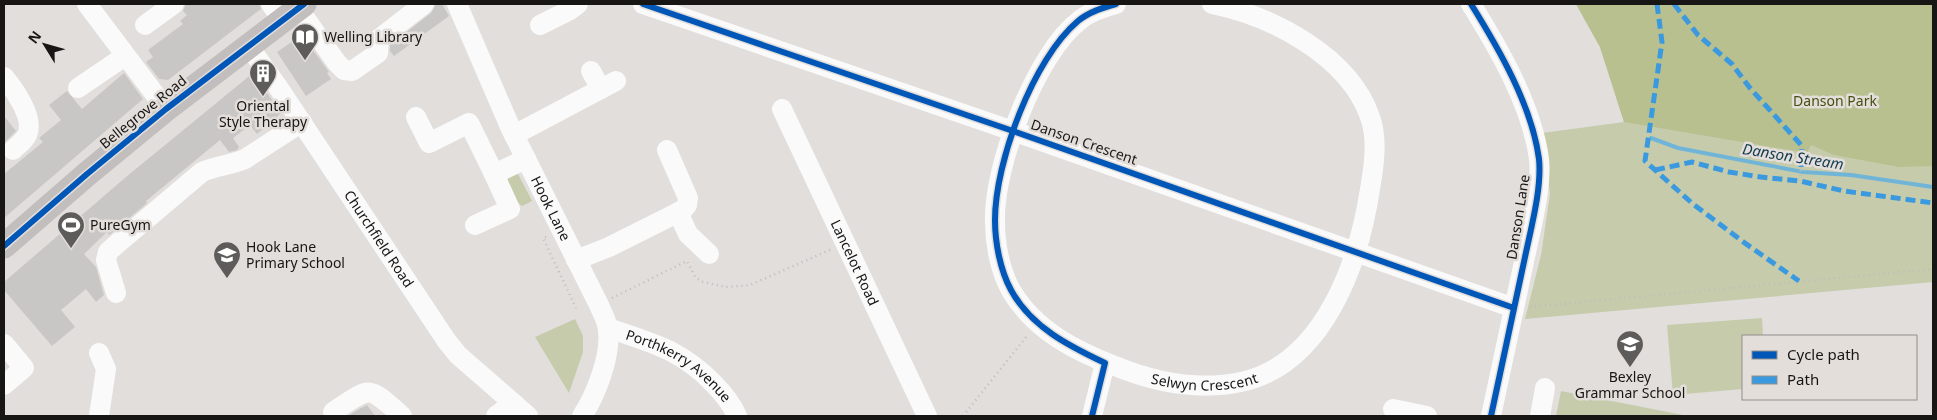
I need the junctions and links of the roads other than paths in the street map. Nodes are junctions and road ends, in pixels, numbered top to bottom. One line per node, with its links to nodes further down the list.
1 (88, 4): 15 (street)
2 (174, 4): 12 (street)
3 (424, 4): 10 (street)
4 (457, 4): 24 (street, Hook Lane)
5 (578, 4): 13 (street)
6 (644, 4): 23 (street, Danson Crescent)
7 (1116, 4): 23 (street, Selwyn Crescent)
8 (1212, 4): 11 (street, Selwyn Crescent)
9 (1471, 4): 36 (street, Danson Lane)
10 (289, 9): 14 (main road, Bellegrove Road)
11 (1253, 9): 32 (street, Selwyn Crescent)
12 (145, 25)
13 (540, 25)
14 (248, 46): 19 (main road, Bellegrove Road); 22 (street, Churchfield Road)
15 (125, 56): 18 (street); 19 (street)
16 (591, 71): 24 (street)
17 (4, 77): 26 (street)
18 (78, 88)
19 (166, 109): 31 (main road, Bellegrove Road)
20 (782, 109): 51 (street, Lancelot Road)
21 (416, 118): 28 (street)
22 (302, 122): 35 (street); 44 (street, Churchfield Road)
23 (1013, 131): 32 (street, Danson Crescent); 40 (street, Selwyn Crescent)
24 (514, 135): 27 (street, Hook Lane)
25 (667, 150): 29 (street)
26 (8, 154)
27 (526, 159): 28 (street); 34 (street, Hook Lane)
28 (494, 174): 30 (street)
29 (678, 212): 33 (street); 34 (street)
30 (475, 225)
31 (4, 246)
32 (1356, 252): 36 (street, Danson Crescent); 40 (street, Selwyn Crescent)
33 (709, 254)
34 (576, 260): 37 (street, Hook Lane)
35 (116, 293)
36 (1514, 308): 54 (street, Danson Lane)
37 (608, 328): 49 (street, Hook Lane); 50 (street, Porthkerry Avenue)
38 (4, 346): 41 (street)
39 (99, 353): 46 (street)
40 (1105, 362): 52 (street)
41 (4, 385)
42 (1545, 388): 55 (street)
43 (1392, 409): 53 (street)
44 (521, 410): 48 (street)
45 (333, 412): 47 (street)
46 (99, 416)
47 (402, 416)
48 (496, 416)
49 (582, 416)
50 (737, 416)
51 (927, 416)
52 (1092, 416)
53 (1427, 416)
54 (1491, 416)
55 (1540, 416)

